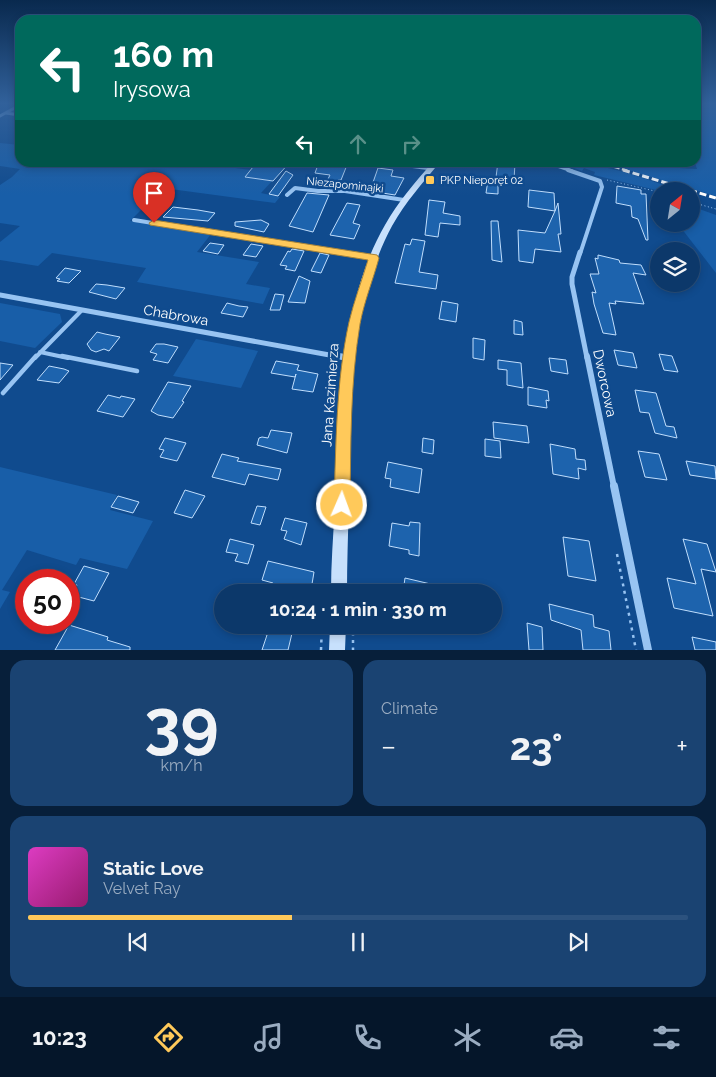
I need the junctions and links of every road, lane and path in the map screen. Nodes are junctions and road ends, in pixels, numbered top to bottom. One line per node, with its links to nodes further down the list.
1 (433, 167): 6 (main road, Jana Kazimierza)
2 (559, 167): 3 (street)
3 (600, 181): 4 (path); 24 (street, Dworcowa)
4 (650, 190)
5 (287, 195): 6 (street, Niezapominajki)
6 (404, 200): 10 (main road, Jana Kazimierza)
7 (700, 205): 8 (path)
8 (716, 209)
9 (134, 220): 10 (street)
10 (374, 258): 14 (main road, Jana Kazimierza)
11 (0, 295): 12 (street, Chabrowa)
12 (82, 310): 13 (lane); 14 (street, Chabrowa)
13 (40, 352): 15 (lane); 16 (lane)
14 (349, 358): 17 (main road, Jana Kazimierza)
15 (137, 371)
16 (3, 393)
17 (339, 584)
18 (322, 634): 21 (path)
19 (338, 634): 22 (main road)
20 (353, 634): 23 (path)
21 (321, 650)
22 (337, 650)
23 (353, 650)
24 (648, 650)

